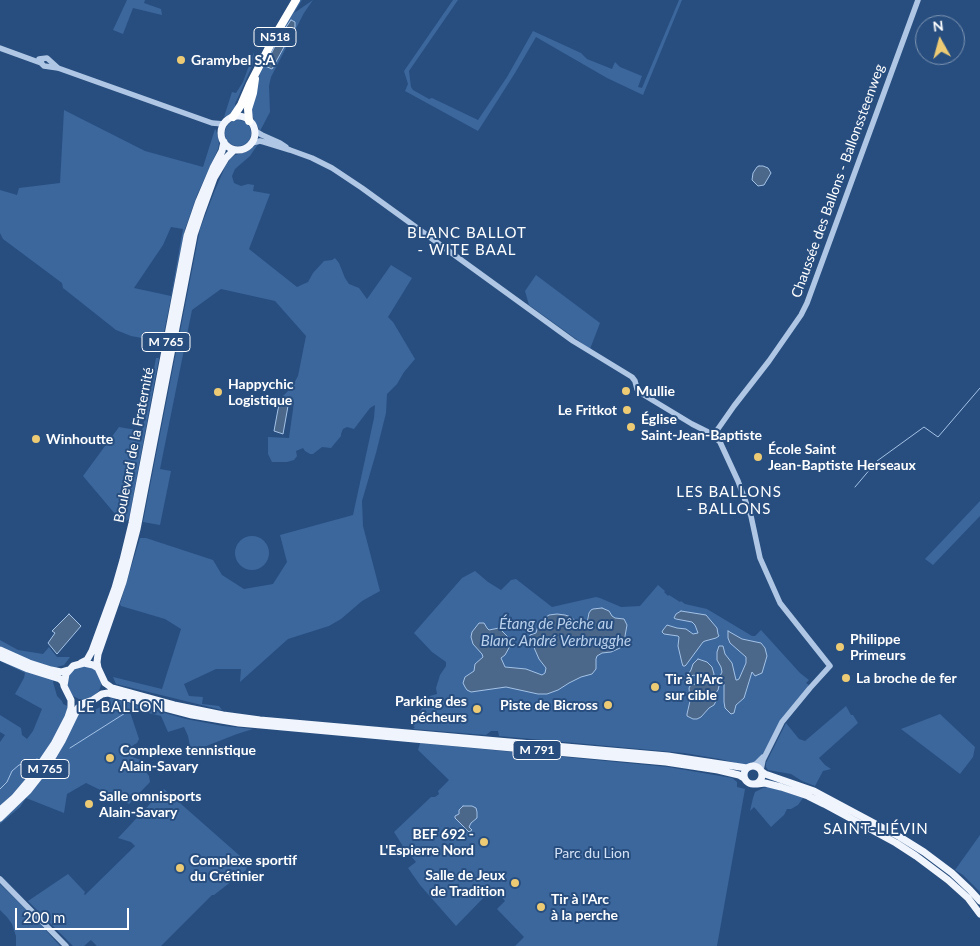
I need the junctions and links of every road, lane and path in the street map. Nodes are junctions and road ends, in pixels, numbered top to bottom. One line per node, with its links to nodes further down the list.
1 (296, 0): 4 (highway, N518)
2 (918, 0): 14 (street, Chaussée des Ballons - Ballonssteenweg)
3 (0, 48): 7 (street)
4 (255, 74): 5 (highway, N518); 6 (highway, N518)
5 (232, 117): 6 (main road); 7 (main road)
6 (249, 121): 8 (main road)
7 (223, 127): 9 (main road)
8 (254, 131): 10 (main road); 12 (street)
9 (224, 142): 11 (main road); 13 (main road)
10 (252, 143): 11 (main road); 12 (street)
11 (234, 150): 13 (main road)
12 (290, 150): 14 (street)
13 (216, 168): 17 (main road, Boulevard de la Fraternité / M 765); 18 (main road, Boulevard de la Fraternité / M 765)
14 (713, 436): 25 (street)
15 (0, 650): 19 (main road)
16 (0, 656): 21 (main road)
17 (81, 663): 18 (main road); 19 (main road)
18 (98, 668): 20 (main road)
19 (69, 669): 21 (main road)
20 (103, 677): 23 (main road); 26 (main road, M 791)
21 (64, 686): 22 (main road)
22 (69, 696): 24 (main road); 30 (main road, M 765)
23 (96, 698): 24 (main road); 28 (main road, M 791)
24 (87, 702): 31 (main road, M 765)
25 (767, 751): 26 (street); 27 (street)
26 (749, 767): 27 (main road); 28 (main road)
27 (762, 771): 29 (main road); 34 (main road)
28 (744, 778): 29 (main road)
29 (757, 784): 35 (main road)
30 (0, 810)
31 (0, 818)
32 (0, 875): 36 (street)
33 (0, 880): 36 (street)
34 (980, 901)
35 (980, 914)
36 (43, 922): 37 (street)
37 (66, 946)

